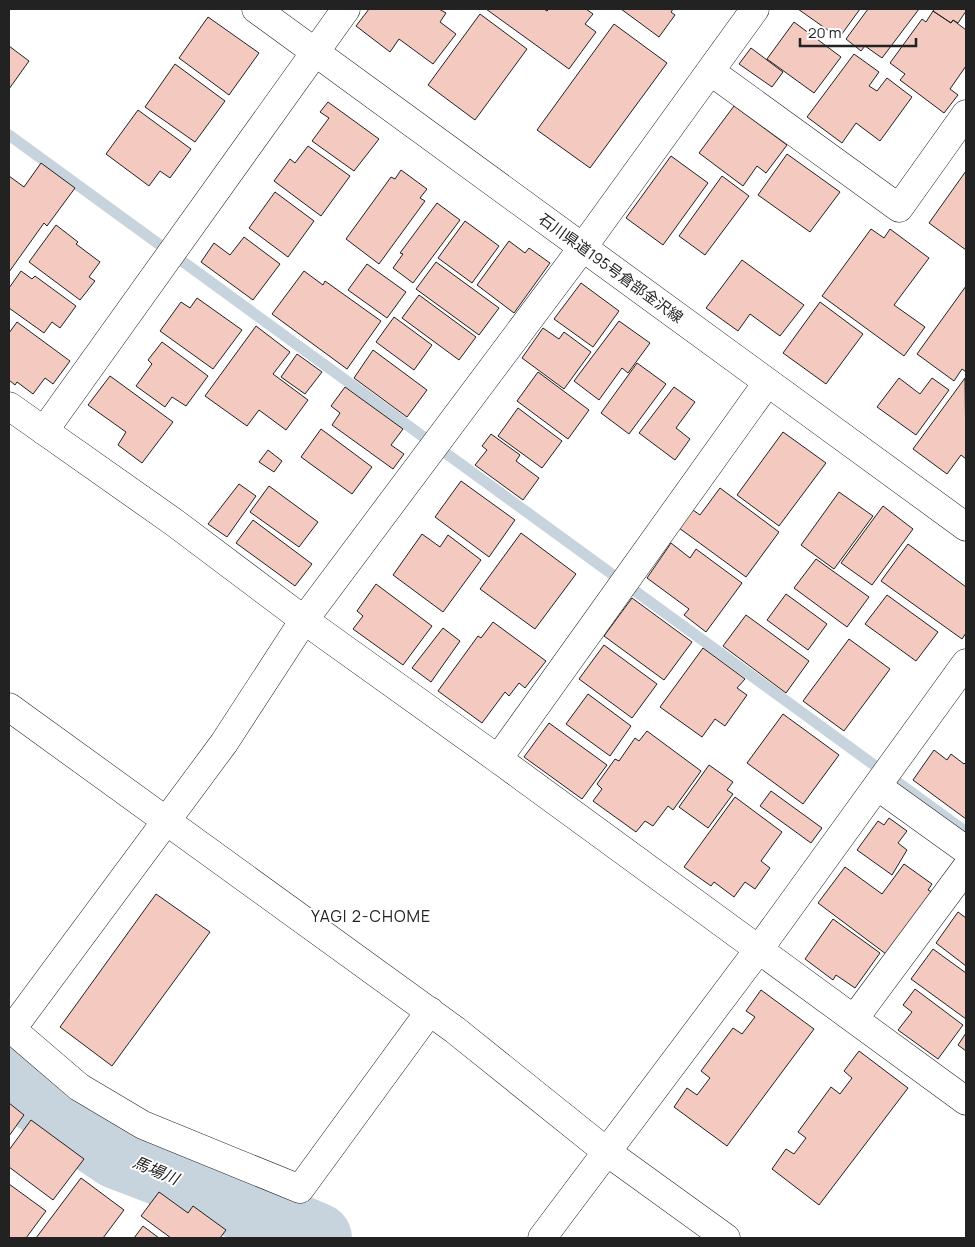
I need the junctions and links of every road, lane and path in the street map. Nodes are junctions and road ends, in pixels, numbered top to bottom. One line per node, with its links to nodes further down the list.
1 (256, 9): 4 (street, 石川県道195号倉部金沢線)
2 (346, 9): 4 (street)
3 (755, 9): 5 (street)
4 (316, 52): 7 (street, 石川県道195号倉部金沢線); 10 (street)
5 (710, 71): 6 (street); 7 (street)
6 (966, 114)
7 (583, 247): 8 (street, 石川県道195号倉部金沢線); 12 (street)
8 (767, 383): 11 (street, 石川県道195号倉部金沢線); 15 (street)
9 (9, 406): 10 (street)
10 (44, 431): 12 (street)
11 (966, 527)
12 (304, 620): 15 (street); 17 (street)
13 (966, 663): 16 (street)
14 (9, 707): 17 (street)
15 (498, 758): 20 (street)
16 (883, 778): 18 (street); 20 (street)
17 (167, 821): 21 (street); 23 (street)
18 (966, 850)
19 (966, 868): 22 (street)
20 (759, 950): 22 (street); 25 (street)
21 (430, 1012): 23 (street); 25 (street)
22 (854, 1019): 24 (street)
23 (10, 1028)
24 (966, 1101)
25 (607, 1152): 26 (street); 27 (street)
26 (542, 1238)
27 (726, 1238)

